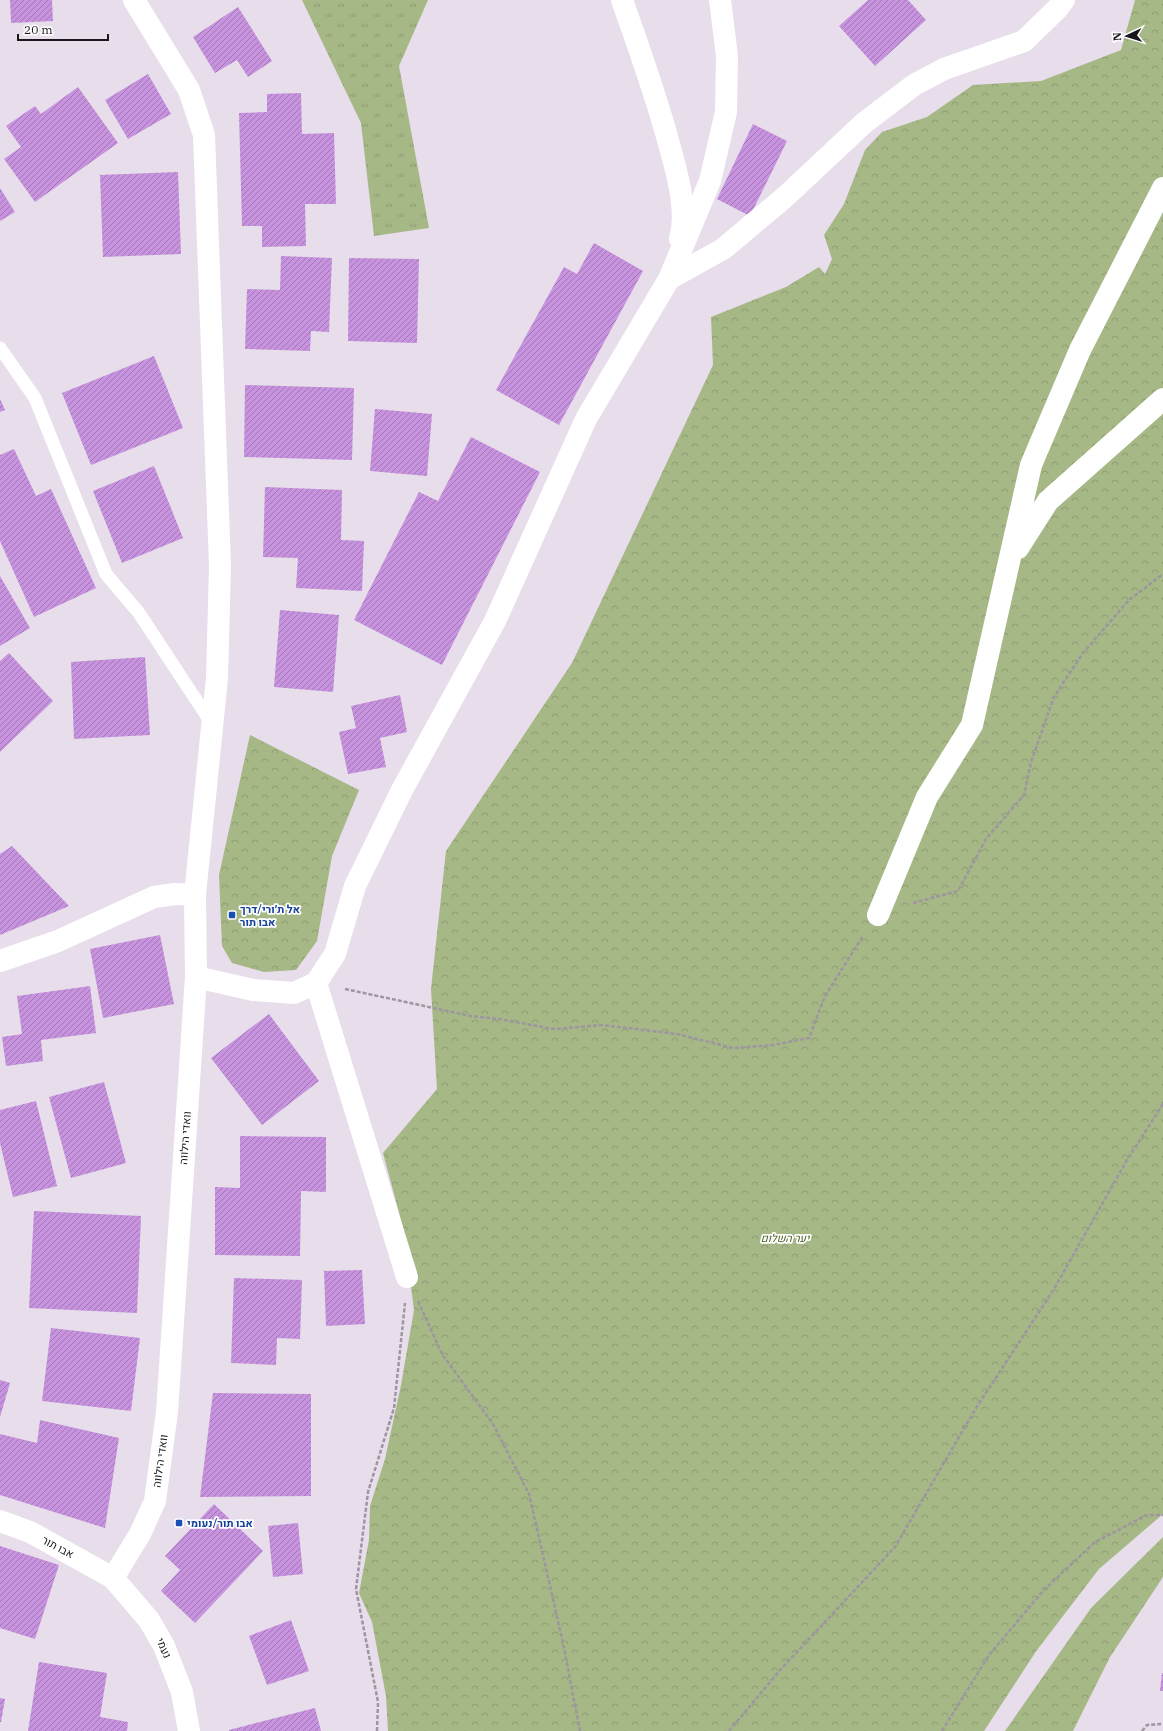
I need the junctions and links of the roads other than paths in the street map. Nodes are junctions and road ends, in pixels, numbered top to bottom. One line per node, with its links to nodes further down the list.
1 (134, 0): 10 (street, וואדי הילווה)
2 (622, 0): 6 (street)
3 (720, 0): 6 (street)
4 (1064, 0): 6 (street)
5 (1163, 188): 9 (street)
6 (669, 279): 15 (street)
7 (0, 348): 10 (lane)
8 (1163, 399): 9 (street)
9 (1008, 563): 12 (street)
10 (212, 724): 11 (street, וואדי הילווה)
11 (195, 895): 13 (street); 14 (street, וואדי הילווה)
12 (878, 915)
13 (0, 961)
14 (196, 977): 15 (street); 18 (street, וואדי הילווה)
15 (316, 983): 16 (street)
16 (407, 1277)
17 (0, 1521): 18 (street, אבו תור)
18 (113, 1578): 19 (street, נעמי)
19 (189, 1731)

